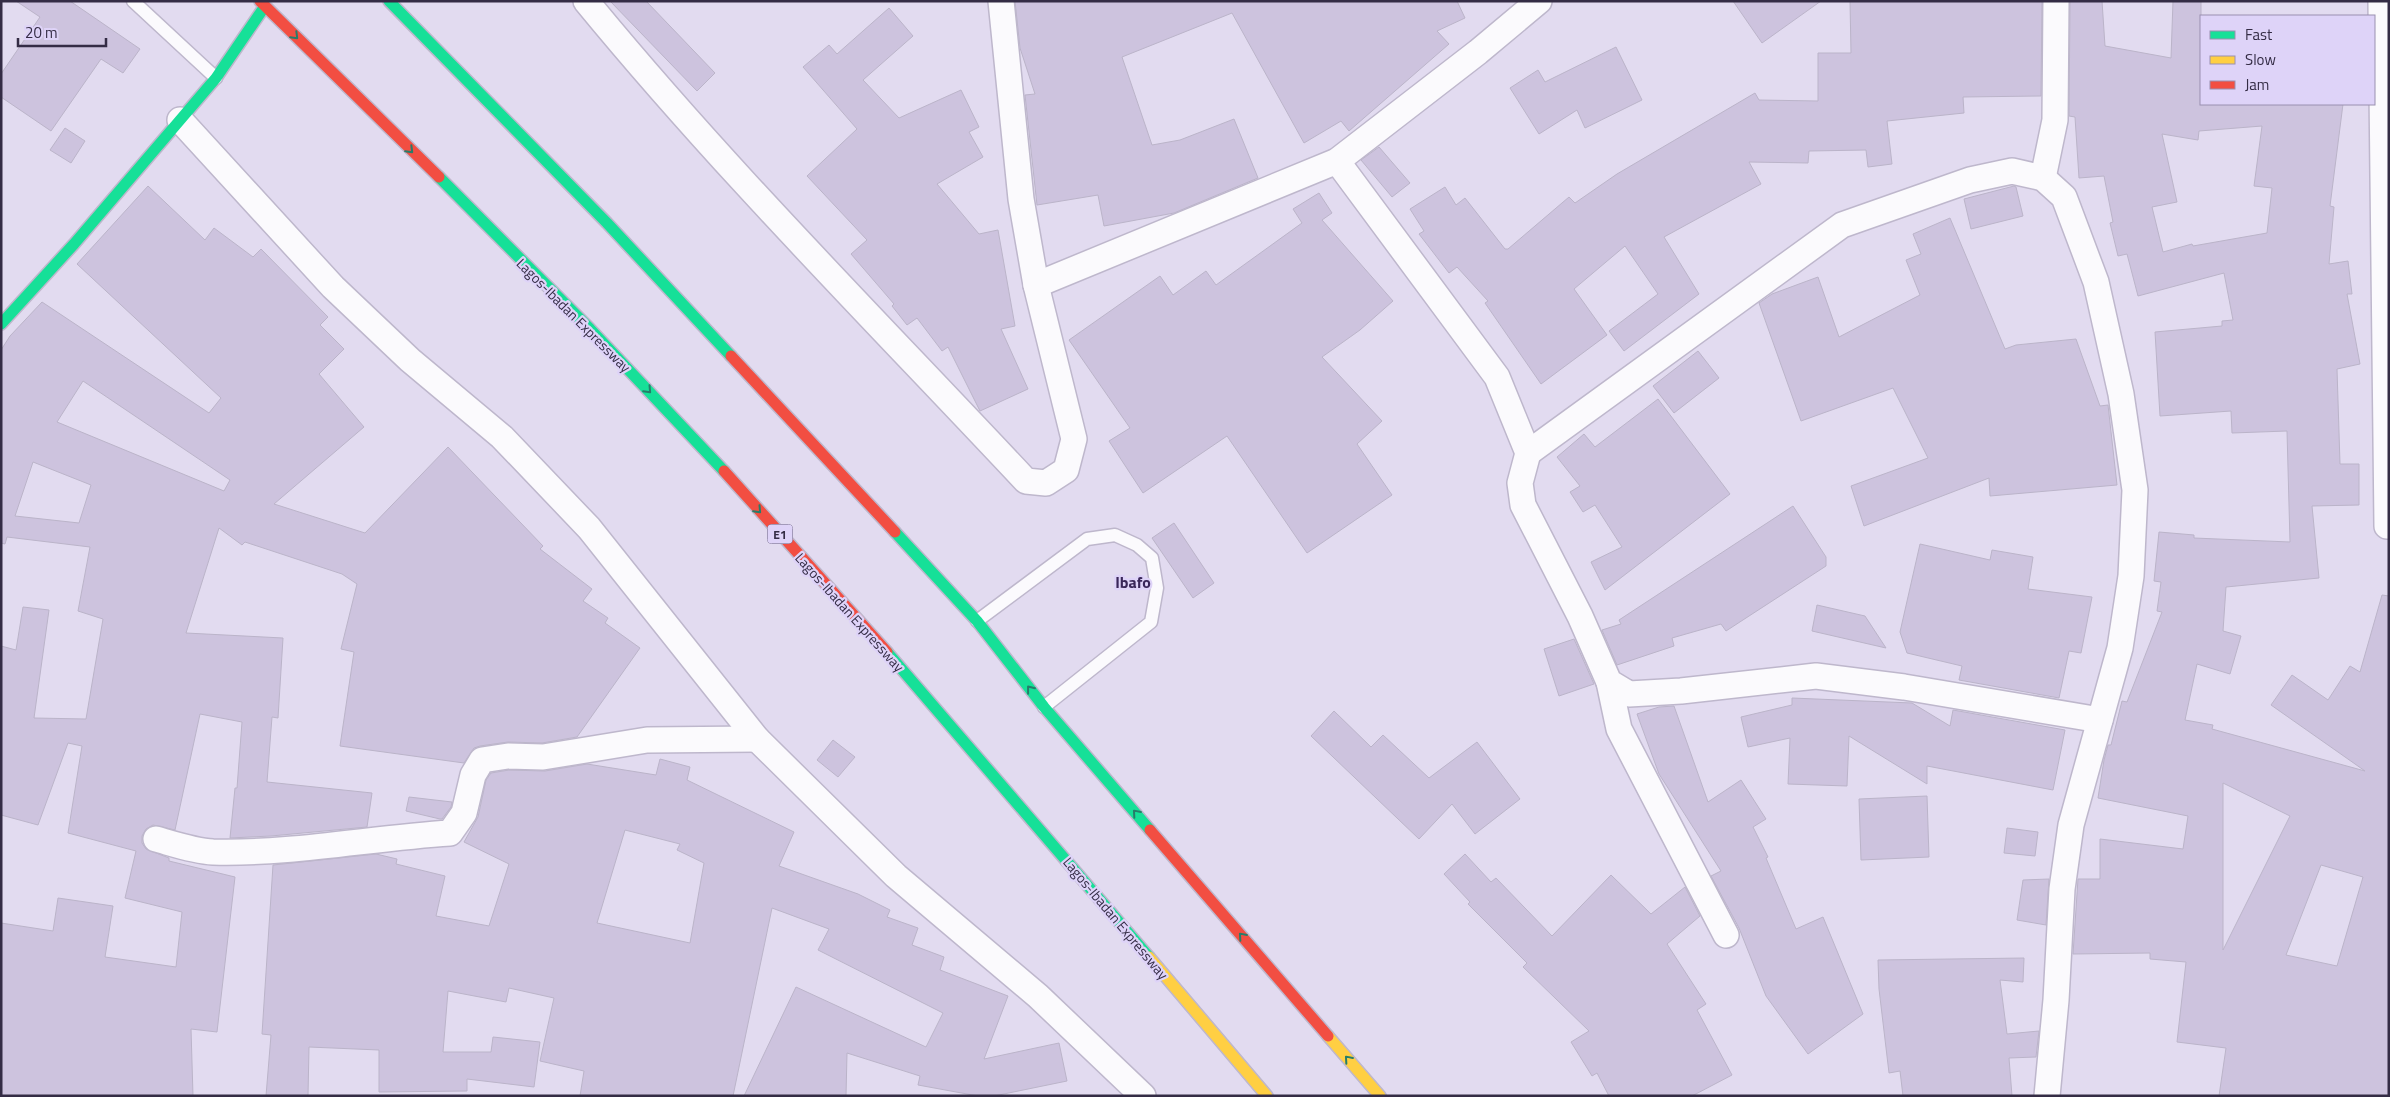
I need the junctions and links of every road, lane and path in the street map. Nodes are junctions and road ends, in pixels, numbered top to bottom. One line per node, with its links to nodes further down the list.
1 (133, 1): 9 (lane)
2 (388, 1): 17 (main road)
3 (586, 1): 13 (street)
4 (1000, 1): 13 (street)
5 (1539, 1): 11 (street)
6 (2056, 1): 12 (street)
7 (2381, 1): 16 (street)
8 (263, 3): 9 (main road); 25 (main road, Lagos-Ibadan Expressway / E1, one-way to 25)
9 (216, 78): 10 (main road)
10 (180, 120): 14 (main road); 21 (street)
11 (1337, 161): 13 (street); 15 (street)
12 (2043, 178): 15 (street); 20 (street)
13 (1036, 285)
14 (1, 324)
15 (1528, 453): 18 (street)
16 (2387, 526)
17 (977, 622): 19 (main road, one-way to 17); 19 (lane)
18 (1609, 682): 20 (street); 23 (street)
19 (1044, 706): 26 (main road, one-way to 19)
20 (2100, 720): 27 (street)
21 (757, 739): 22 (street); 24 (street)
22 (156, 840)
23 (1726, 935)
24 (1143, 1096)
25 (1267, 1096)
26 (1380, 1096)
27 (2046, 1096)

